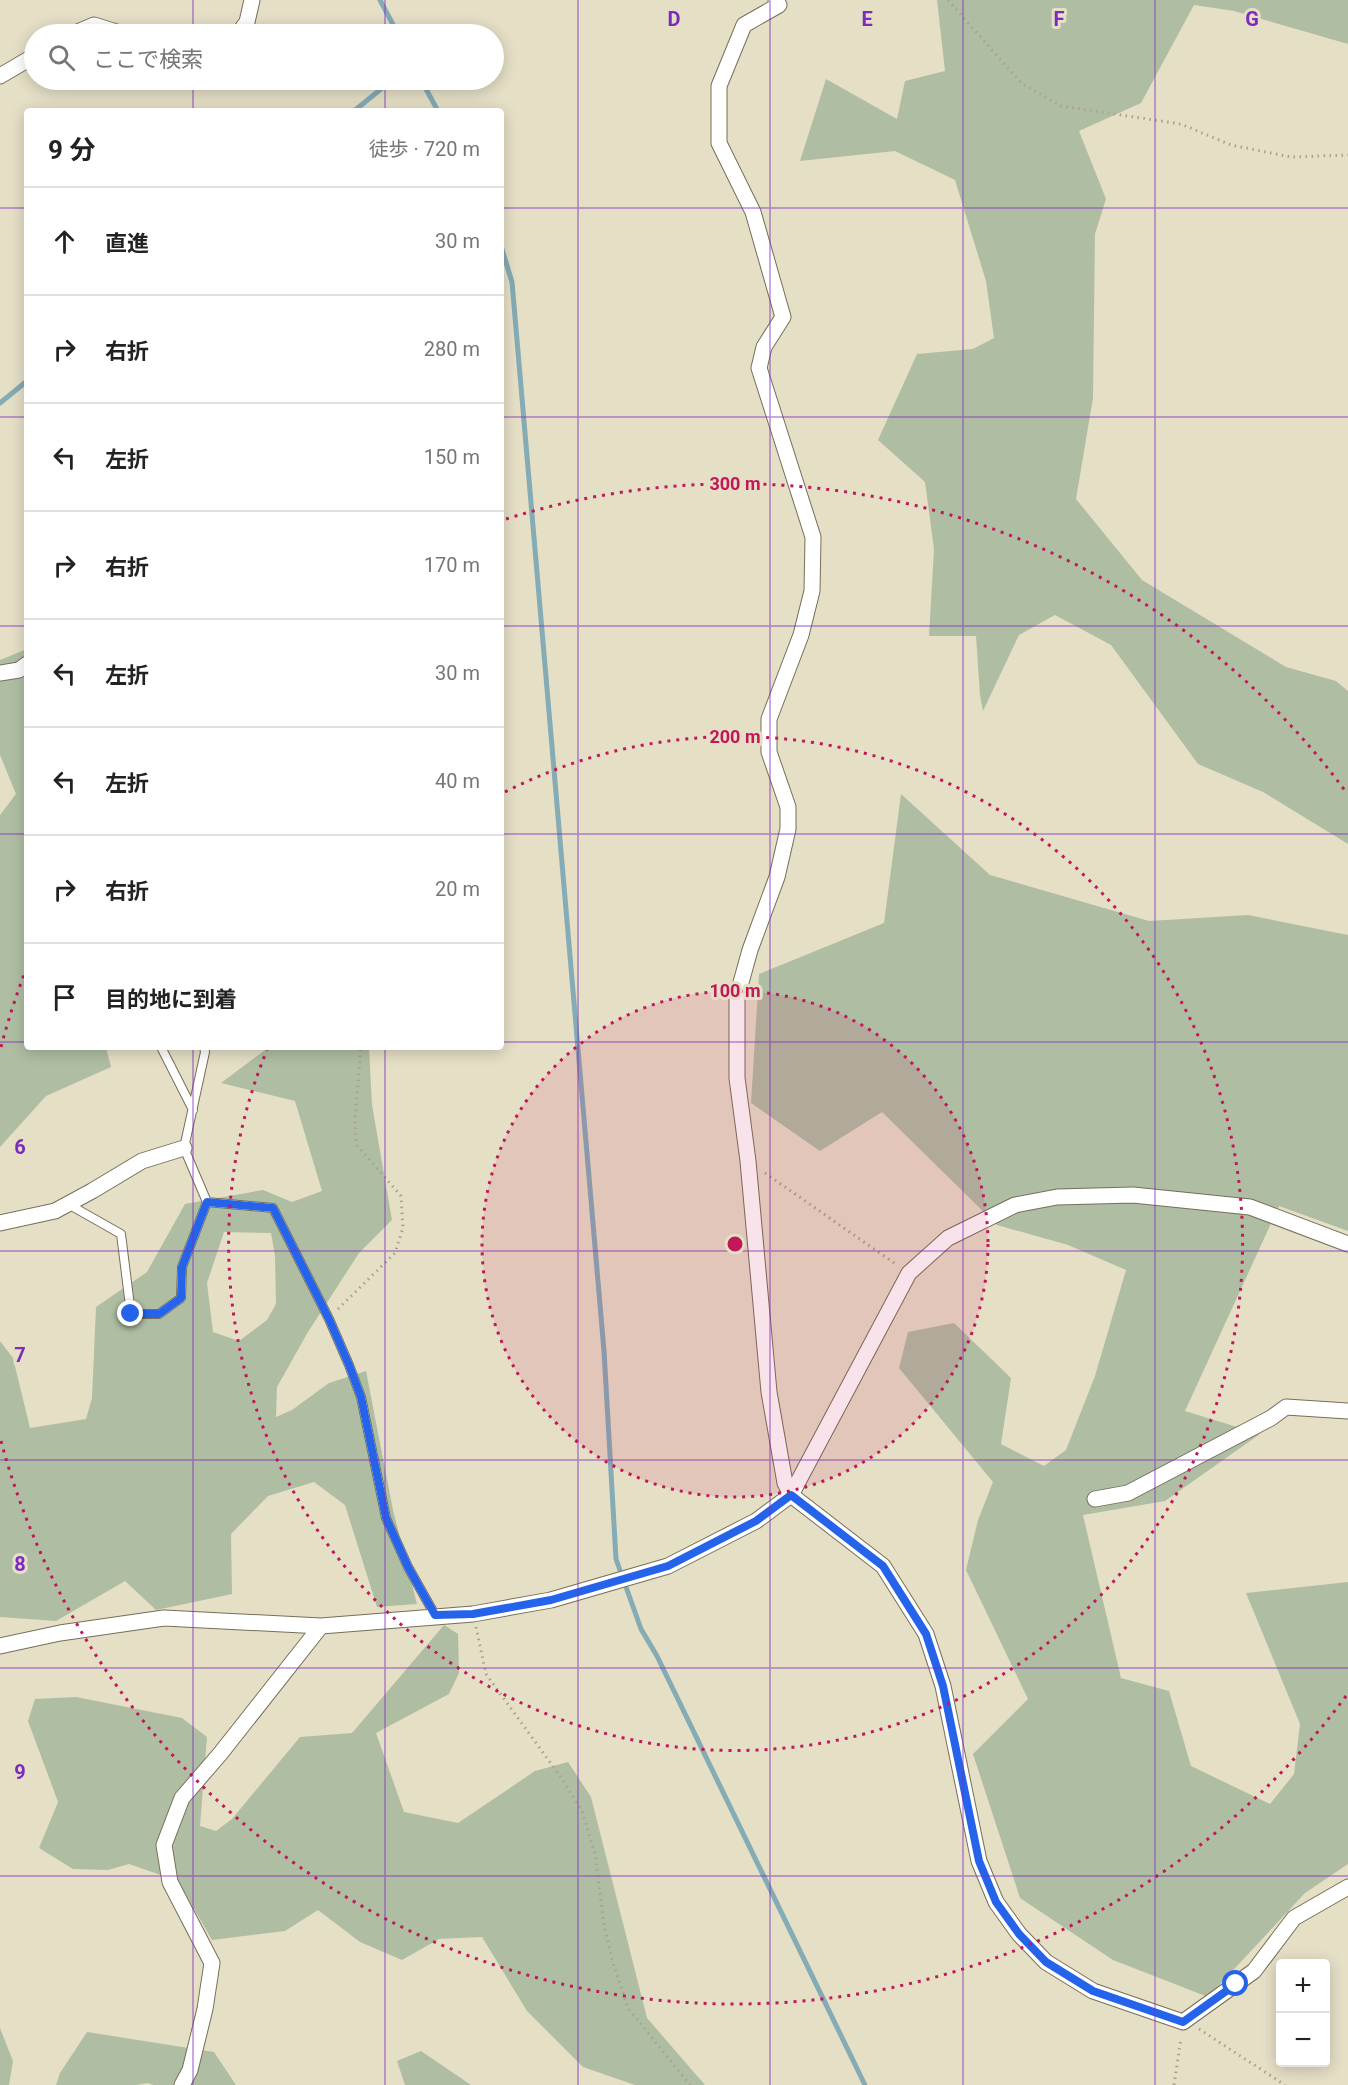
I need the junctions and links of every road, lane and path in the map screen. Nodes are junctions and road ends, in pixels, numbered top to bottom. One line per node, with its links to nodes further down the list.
1 (252, 0): 4 (street)
2 (776, 0): 15 (street)
3 (948, 0): 7 (path)
4 (246, 24)
5 (24, 62): 6 (street)
6 (0, 76)
7 (1348, 155)
8 (24, 666): 9 (street)
9 (0, 673)
10 (162, 1050): 13 (lane)
11 (205, 1050): 13 (lane)
12 (362, 1050): 21 (path)
13 (192, 1110): 14 (lane)
14 (184, 1148): 16 (lane); 17 (street)
15 (748, 1161): 20 (path); 23 (street)
16 (207, 1202): 17 (lane); 21 (lane)
17 (68, 1204): 18 (street)
18 (0, 1223)
19 (1348, 1244): 20 (street)
20 (909, 1273): 23 (street)
21 (329, 1319): 26 (lane)
22 (1348, 1411): 24 (street)
23 (791, 1495): 25 (street); 30 (street)
24 (1095, 1499)
25 (473, 1614): 26 (street); 32 (path)
26 (435, 1615): 27 (street)
27 (321, 1626): 28 (street); 31 (street)
28 (0, 1646)
29 (1348, 1887): 30 (street)
30 (1183, 2022): 33 (path); 34 (path)
31 (182, 2085)
32 (690, 2085)
33 (1174, 2085)
34 (1285, 2085)

